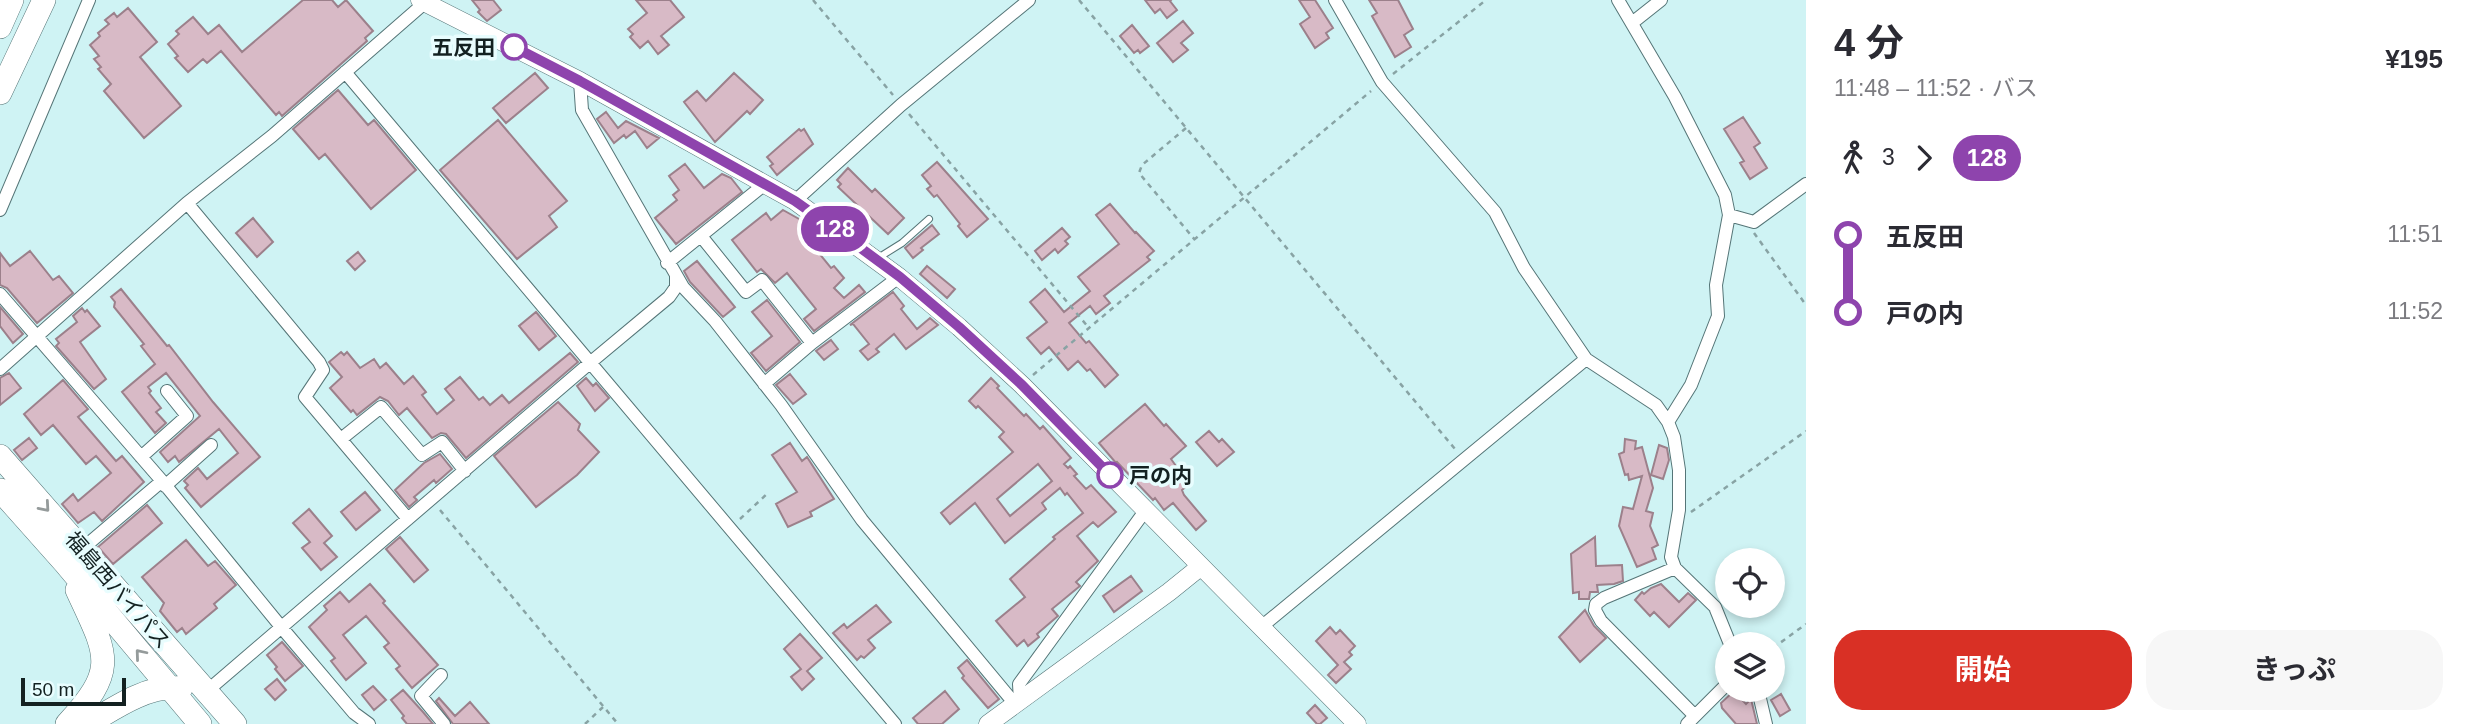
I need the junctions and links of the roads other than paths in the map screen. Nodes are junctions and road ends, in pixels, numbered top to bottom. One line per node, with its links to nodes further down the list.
1 (12, 0): 10 (highway)
2 (44, 0): 11 (highway)
3 (89, 0): 20 (street)
4 (1029, 0): 18 (street)
5 (1335, 0): 31 (street)
6 (1618, 0): 9 (street)
7 (1661, 0): 9 (street)
8 (424, 1): 12 (street); 13 (street)
9 (1632, 23): 21 (street)
10 (0, 27)
11 (23, 46): 14 (highway); 15 (highway)
12 (345, 72): 19 (street); 32 (street)
13 (580, 81): 16 (street); 25 (street)
14 (0, 93)
15 (0, 100)
16 (765, 184): 18 (street); 23 (street)
17 (1806, 184): 21 (street)
18 (795, 201): 24 (street)
19 (187, 203): 29 (street); 37 (street)
20 (0, 210)
21 (1729, 215): 36 (street)
22 (929, 219): 24 (lane)
23 (701, 236): 25 (street); 30 (street)
24 (876, 259): 27 (street)
25 (667, 263): 26 (street)
26 (676, 276): 32 (street); 34 (street)
27 (900, 277): 30 (street); 44 (street)
28 (0, 294): 29 (street)
29 (36, 337): 33 (street); 40 (street)
30 (812, 343): 34 (street)
31 (1586, 359): 36 (street); 50 (street)
32 (590, 362): 41 (street); 65 (street)
33 (0, 369)
34 (765, 384): 56 (street)
35 (167, 391): 40 (street)
36 (1668, 422): 48 (street)
37 (341, 439): 41 (street); 45 (street)
38 (211, 445): 42 (street)
39 (0, 456): 46 (highway, 福島西バイパス, one-way to 46)
40 (141, 457): 42 (street)
41 (465, 471): 45 (street)
42 (164, 483): 46 (street); 49 (street)
43 (0, 491): 46 (highway, 福島西バイパス)
44 (1145, 510): 47 (street); 56 (street)
45 (408, 519): 49 (street)
46 (73, 556): 53 (highway, 福島西バイパス, one-way to 46); 54 (highway, 福島西バイパス); 60 (highway)
47 (1200, 567): 50 (street); 56 (street)
48 (1675, 568): 51 (street); 58 (street)
49 (282, 628): 54 (street); 63 (street)
50 (1261, 628): 67 (street)
51 (1725, 632)
52 (441, 675): 64 (street)
53 (167, 686): 54 (highway); 59 (highway); 61 (highway, 福島西バイパス)
54 (207, 691): 62 (highway, 福島西バイパス)
55 (1715, 696): 58 (street)
56 (1017, 702): 66 (street)
57 (1761, 702): 68 (street)
58 (1690, 720)
59 (98, 721)
60 (67, 724)
61 (200, 724)
62 (235, 724)
63 (369, 724)
64 (444, 724)
65 (895, 724)
66 (988, 724)
67 (1357, 724)
68 (1766, 724)

